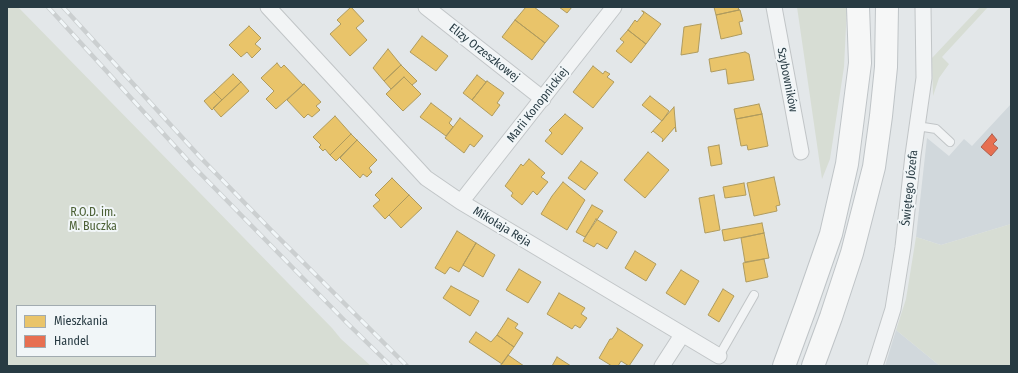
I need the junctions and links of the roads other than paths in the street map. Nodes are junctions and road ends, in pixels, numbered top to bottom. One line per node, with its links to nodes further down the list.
1 (268, 7): 12 (street, Mikołaja Reja)
2 (426, 7): 8 (street, Elizy Orzeszkowej)
3 (614, 7): 8 (street, Marii Konopnickiej)
4 (774, 7): 11 (street, Szybowników)
5 (858, 7): 17 (main road)
6 (887, 7): 18 (main road)
7 (923, 7): 9 (street, Świętego Józefa)
8 (543, 99): 12 (street, Marii Konopnickiej)
9 (917, 126): 10 (lane); 19 (street, Świętego Józefa)
10 (950, 142)
11 (801, 152)
12 (461, 202): 14 (street, Mikołaja Reja)
13 (754, 295): 15 (lane, Mikołaja Reja)
14 (682, 335): 15 (street, Mikołaja Reja); 16 (street)
15 (719, 356)
16 (662, 366)
17 (784, 366)
18 (813, 366)
19 (875, 366)

